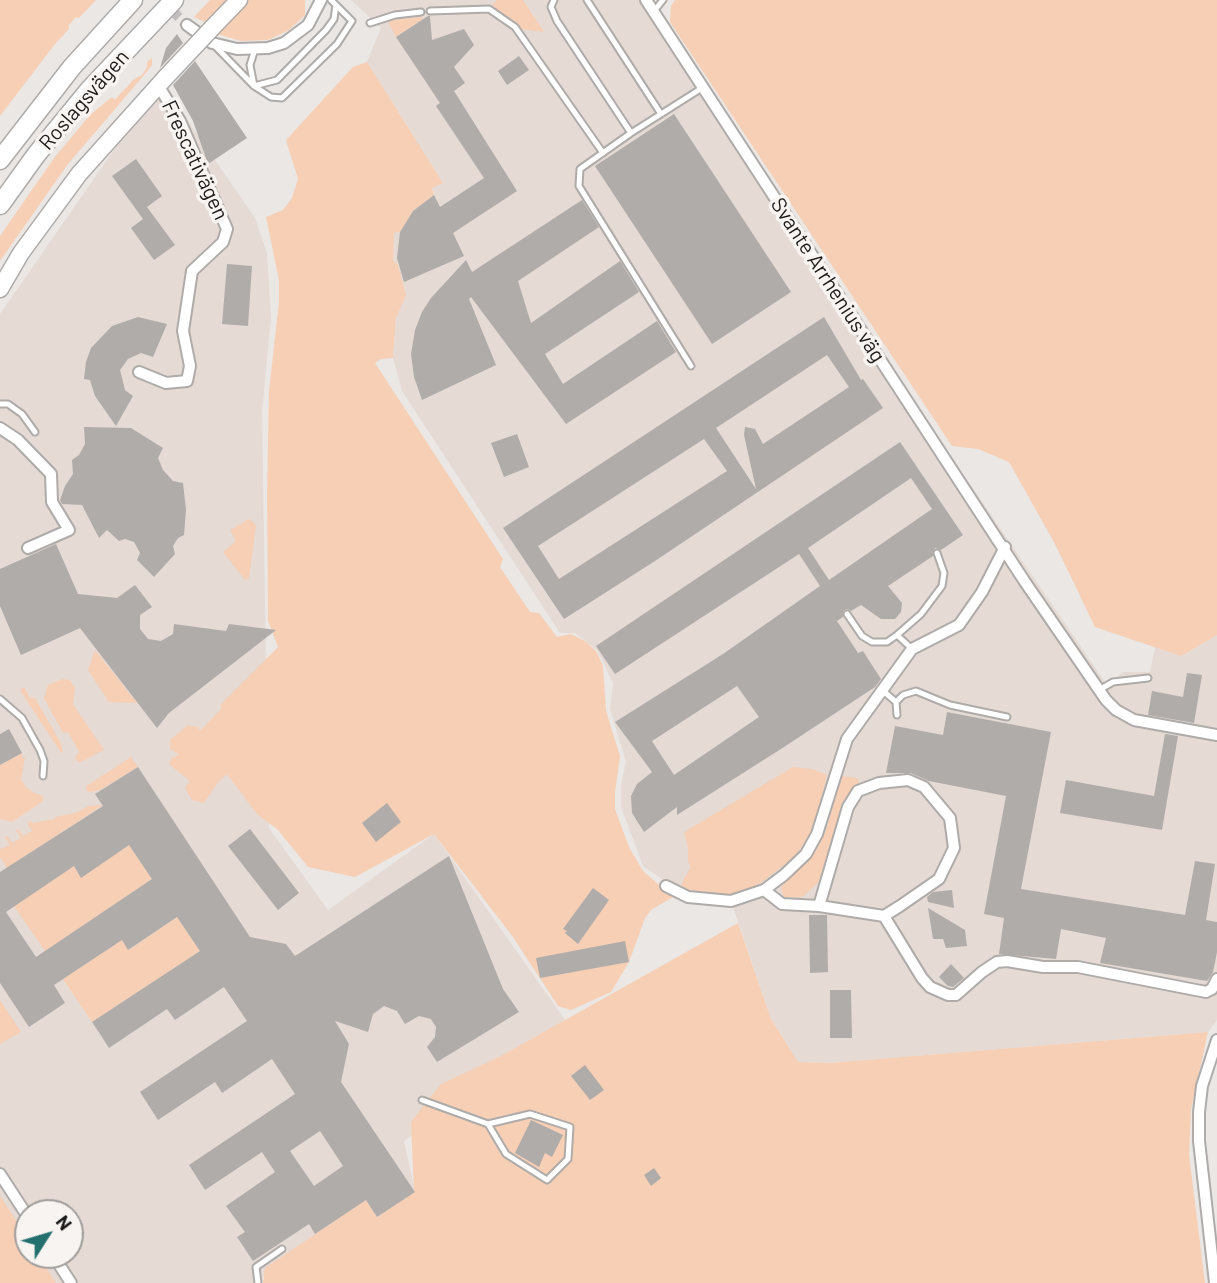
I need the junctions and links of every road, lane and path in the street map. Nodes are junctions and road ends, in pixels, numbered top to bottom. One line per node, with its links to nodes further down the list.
1 (133, 0): 23 (main road, Roslagsvägen)
2 (174, 0): 24 (main road, Roslagsvägen)
3 (239, 0): 15 (street, Frescativägen)
4 (321, 0): 16 (street)
5 (554, 0): 21 (lane)
6 (587, 0): 20 (lane)
7 (646, 0): 11 (street, Svante Arrhenius väg)
8 (663, 0): 11 (lane)
9 (333, 2): 18 (lane); 18 (lane)
10 (430, 11): 22 (lane)
11 (653, 11): 19 (street, Svante Arrhenius väg)
12 (422, 12): 13 (lane)
13 (370, 23)
14 (187, 25): 15 (street)
15 (212, 35): 16 (street); 17 (street, Frescativägen, bridge); 18 (lane)
16 (255, 49): 18 (lane)
17 (162, 81): 25 (street, Frescativägen); 27 (street, Frescativägen)
18 (254, 86)
19 (702, 88): 20 (lane); 31 (street, Svante Arrhenius väg)
20 (660, 114): 21 (lane)
21 (631, 133): 22 (lane)
22 (603, 153): 26 (lane)
23 (0, 160)
24 (0, 205)
25 (0, 289)
26 (691, 366)
27 (139, 372)
28 (0, 404): 30 (lane)
29 (0, 428): 32 (street)
30 (35, 432)
31 (1005, 547): 36 (street); 39 (street, Svante Arrhenius väg)
32 (28, 548)
33 (937, 553): 35 (lane)
34 (847, 614): 35 (lane)
35 (897, 635): 36 (lane)
36 (912, 649): 38 (street)
37 (1148, 678): 39 (lane)
38 (882, 690): 41 (lane); 47 (street)
39 (1099, 690): 44 (street, Svante Arrhenius väg)
40 (0, 699): 45 (lane)
41 (896, 702): 42 (lane); 43 (lane)
42 (897, 715)
43 (1007, 717)
44 (1217, 735)
45 (43, 776)
46 (666, 886): 47 (street)
47 (764, 890): 48 (street)
48 (819, 906): 49 (street); 49 (street)
49 (884, 916): 50 (street)
50 (1217, 979)
51 (1217, 1040): 58 (street)
52 (422, 1100): 53 (lane)
53 (488, 1124): 53 (lane)
54 (0, 1174): 55 (street)
55 (16, 1199)
56 (282, 1249): 57 (lane)
57 (258, 1283)
58 (1215, 1283)

